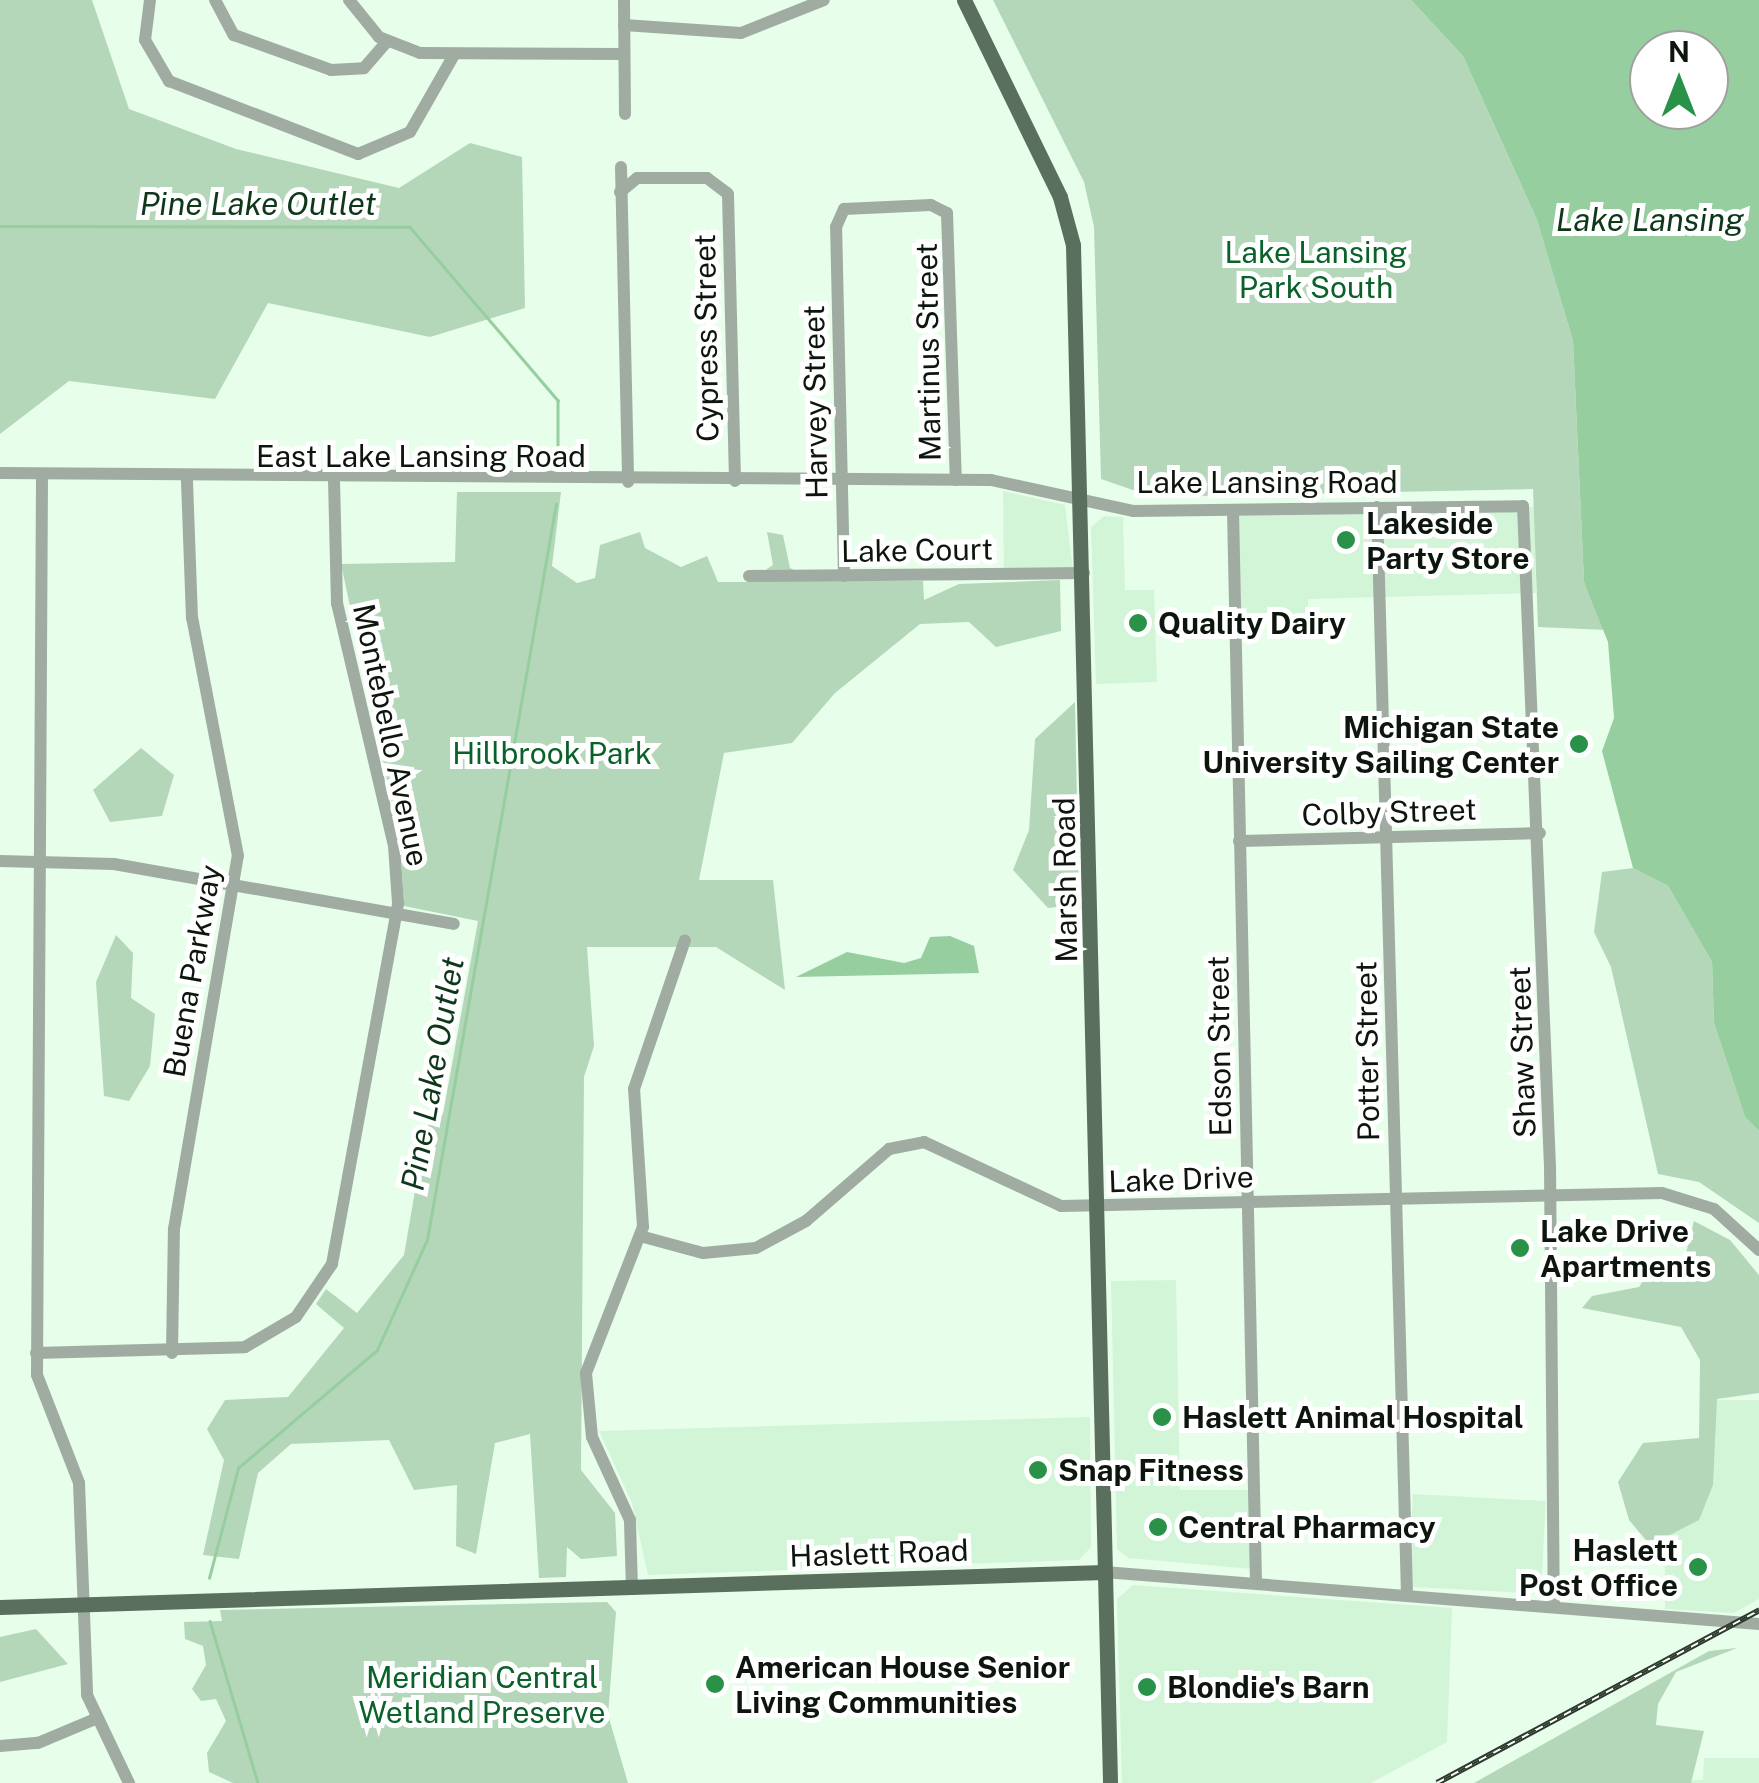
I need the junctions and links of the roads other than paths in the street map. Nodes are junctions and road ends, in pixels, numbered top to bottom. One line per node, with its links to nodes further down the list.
1 (150, 0): 10 (street)
2 (215, 0): 8 (street)
3 (349, 0): 8 (street)
4 (624, 0): 7 (street)
5 (824, 0): 7 (street)
6 (964, 0): 23 (main road, Marsh Road)
7 (624, 25): 9 (street)
8 (387, 42): 10 (street)
9 (624, 54): 10 (street); 11 (street)
10 (454, 55)
11 (625, 114)
12 (621, 167): 13 (street)
13 (620, 192): 21 (street); 22 (street, Cypress Street)
14 (836, 227): 18 (street, Martinus Street); 20 (street, Harvey Street)
15 (0, 472): 16 (street, East Lake Lansing Road)
16 (42, 479): 17 (street, East Lake Lansing Road); 34 (street)
17 (186, 480): 19 (street, East Lake Lansing Road); 35 (street, Buena Parkway)
18 (956, 480): 20 (street, Lake Lansing Road); 23 (street, Lake Lansing Road)
19 (334, 481): 21 (street, East Lake Lansing Road); 36 (street, Montebello Avenue)
20 (842, 481): 22 (street, East Lake Lansing Road); 29 (street, Harvey Street)
21 (628, 482): 22 (street, East Lake Lansing Road)
22 (734, 482)
23 (1082, 496): 26 (street, Lake Lansing Road); 27 (main road, Marsh Road)
24 (1515, 503): 25 (street, Lake Lansing Road); 30 (street, Shaw Street)
25 (1378, 507): 26 (street, Lake Lansing Road); 31 (street, Potter Street)
26 (1233, 510): 32 (street, Edson Street)
27 (1084, 573): 29 (street, Lake Court); 42 (main road, Marsh Road)
28 (750, 576): 29 (street, Lake Court)
29 (844, 576)
30 (1540, 833): 31 (street, Colby Street); 39 (street, Shaw Street)
31 (1387, 836): 32 (street, Colby Street); 40 (street, Potter Street)
32 (1239, 841): 41 (street, Edson Street)
33 (0, 861): 34 (street)
34 (43, 861): 35 (street); 45 (street)
35 (234, 886): 36 (street); 46 (street, Buena Parkway)
36 (396, 914): 37 (street); 46 (street, Montebello Avenue)
37 (454, 924)
38 (685, 940): 43 (street)
39 (1551, 1194): 40 (street, Lake Drive); 44 (street, Lake Drive); 52 (street, Shaw Street)
40 (1395, 1196): 41 (street, Lake Drive); 50 (street, Potter Street)
41 (1248, 1202): 42 (street, Lake Drive); 48 (street, Edson Street)
42 (1100, 1207): 43 (street, Lake Drive); 47 (main road, Marsh Road)
43 (640, 1236): 49 (street)
44 (1759, 1250)
45 (36, 1353): 46 (street); 51 (street)
46 (172, 1353)
47 (1104, 1572): 48 (street, Haslett Road); 49 (main road, Haslett Road); 58 (main road, Marsh Road)
48 (1256, 1580): 50 (street, Haslett Road)
49 (632, 1589): 51 (main road, Haslett Road)
50 (1407, 1594): 52 (street, Haslett Road)
51 (80, 1604): 53 (main road, Haslett Road); 55 (street)
52 (1554, 1606): 54 (street, Haslett Road)
53 (0, 1607)
54 (1759, 1624)
55 (95, 1720): 56 (street); 57 (street)
56 (0, 1746)
57 (129, 1783)
58 (1110, 1783)

